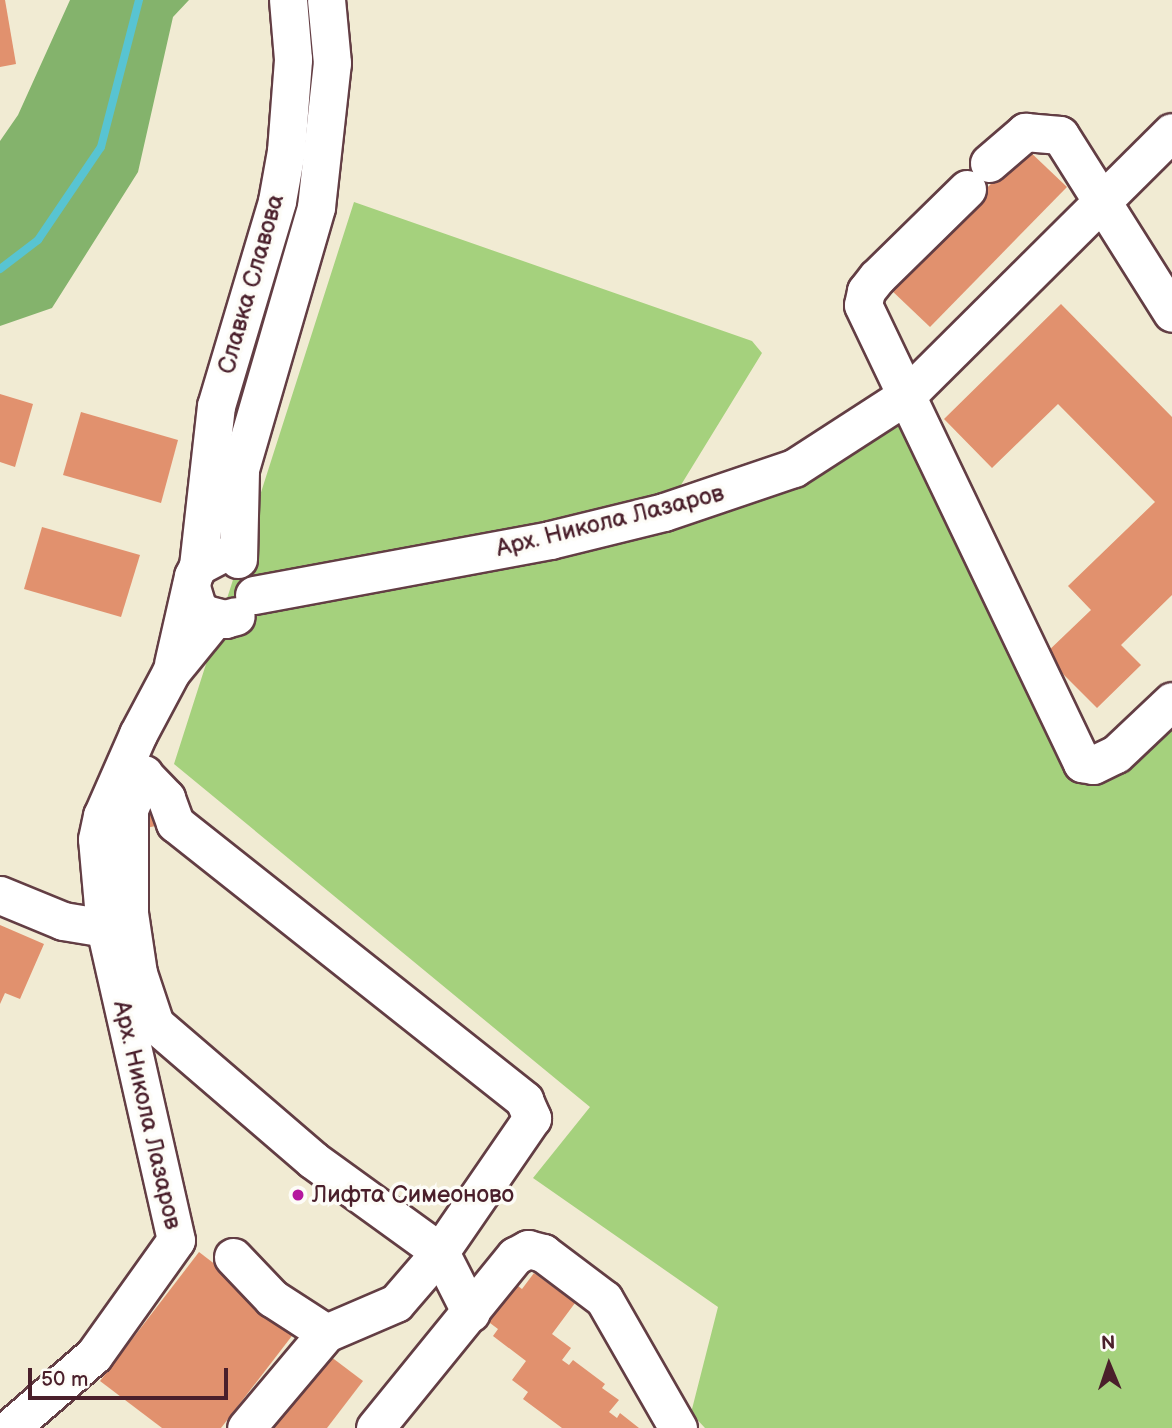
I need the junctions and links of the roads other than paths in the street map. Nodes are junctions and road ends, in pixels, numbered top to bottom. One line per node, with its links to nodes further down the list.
1 (288, 0): 8 (street, Славка Славова)
2 (326, 0): 7 (street, Славка Славова)
3 (1172, 132): 4 (street, Арх. Никола Лазаров)
4 (1101, 205): 5 (street); 6 (street, Арх. Никола Лазаров); 6 (street)
5 (1172, 313)
6 (908, 395): 9 (street, Арх. Никола Лазаров); 12 (street)
7 (238, 559): 8 (street); 9 (street)
8 (194, 576): 10 (street); 11 (street, Арх. Никола Лазаров)
9 (254, 595): 10 (street)
10 (215, 618): 11 (street, Арх. Никола Лазаров)
11 (172, 672): 13 (street, Арх. Никола Лазаров)
12 (1172, 701)
13 (138, 734): 14 (street); 15 (street, Арх. Никола Лазаров)
14 (144, 775): 15 (street); 18 (street)
15 (114, 868): 17 (street, Арх. Никола Лазаров); 18 (street)
16 (0, 895): 17 (street)
17 (104, 928): 22 (street, Арх. Никола Лазаров)
18 (440, 1252): 20 (street); 21 (street)
19 (233, 1257): 21 (street)
20 (471, 1313): 24 (street); 25 (street)
21 (326, 1333): 23 (street)
22 (10, 1428)
23 (246, 1428)
24 (375, 1428)
25 (678, 1428)

